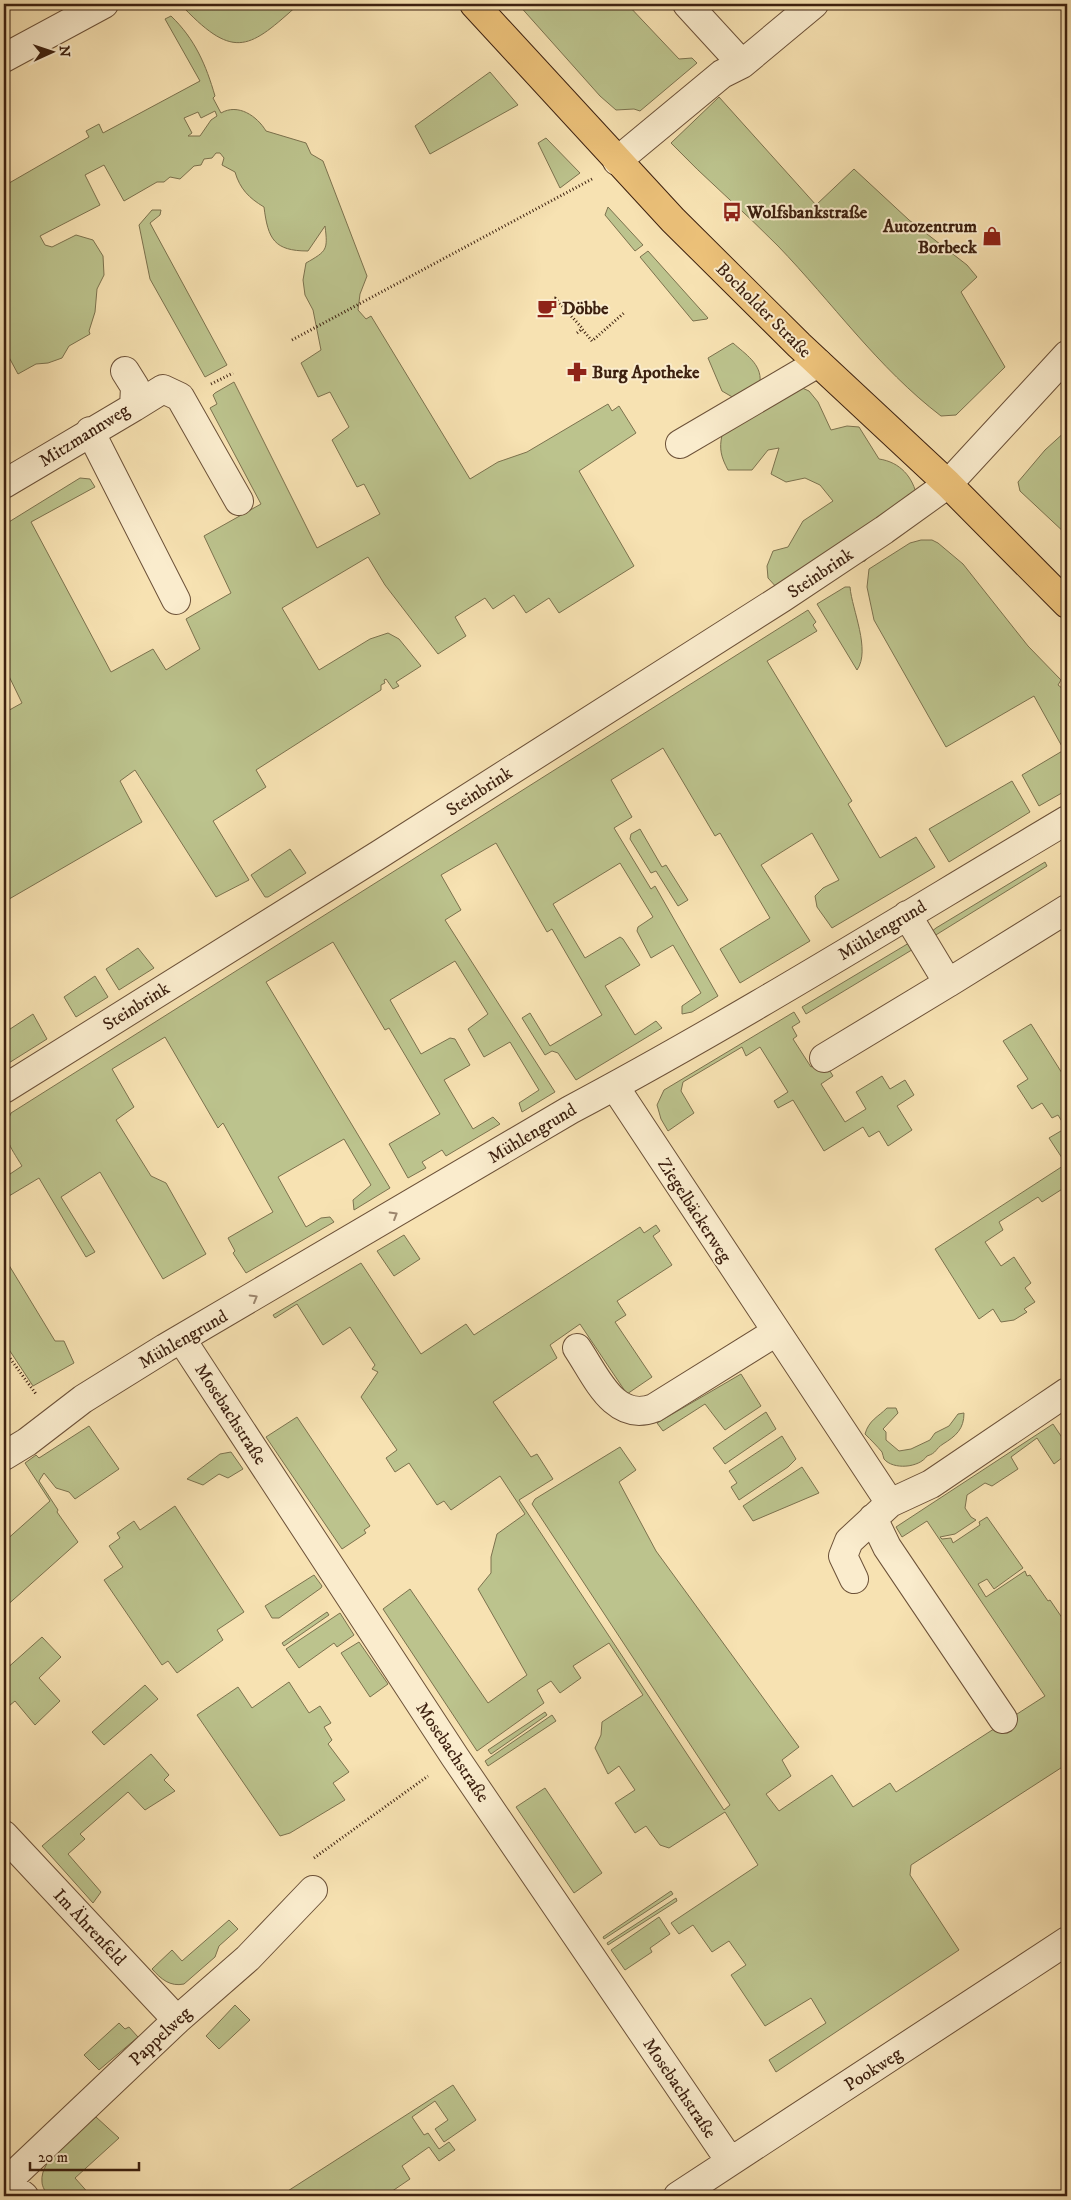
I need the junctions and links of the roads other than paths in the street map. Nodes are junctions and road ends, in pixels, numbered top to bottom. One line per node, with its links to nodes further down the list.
1 (104, 4): 5 (street)
2 (474, 4): 7 (main road, Bocholder Straße)
3 (687, 4): 6 (street)
4 (814, 4): 6 (street)
5 (4, 58)
6 (742, 64): 7 (street)
7 (616, 160): 9 (main road, Bocholder Straße)
8 (1067, 355): 15 (street)
9 (818, 363): 13 (street); 15 (main road, Bocholder Straße)
10 (125, 371): 11 (street, Mitzmannweg)
11 (134, 407): 12 (street, Mitzmannweg); 16 (street)
12 (90, 431): 14 (street, Mitzmannweg); 17 (street)
13 (680, 444)
14 (4, 484)
15 (948, 484): 18 (main road, Bocholder Straße); 25 (street, Steinbrink)
16 (239, 501)
17 (176, 600)
18 (1067, 604)
19 (1067, 820): 21 (street, Mühlengrund)
20 (1067, 909): 22 (street)
21 (908, 915): 22 (street); 24 (street, Mühlengrund)
22 (948, 983): 23 (street)
23 (824, 1058)
24 (615, 1088): 26 (street, Ziegelbäckerweg); 27 (street, Mühlengrund, one-way to 24)
25 (4, 1089)
26 (776, 1332): 28 (street); 31 (street, Ziegelbäckerweg)
27 (182, 1340): 30 (street, Mühlengrund); 38 (street, Mosebachstraße)
28 (578, 1348)
29 (1067, 1392): 31 (street)
30 (4, 1456)
31 (881, 1510): 32 (street); 33 (street, Ziegelbäckerweg)
32 (854, 1579)
33 (1002, 1719)
34 (4, 1834): 37 (street, Im Ährenfeld)
35 (313, 1890): 37 (street, Pappelweg)
36 (1067, 1941): 38 (street, Pookweg)
37 (177, 2020): 39 (street, Pappelweg)
38 (730, 2161): 40 (street, Pookweg)
39 (11, 2188)
40 (678, 2196)

